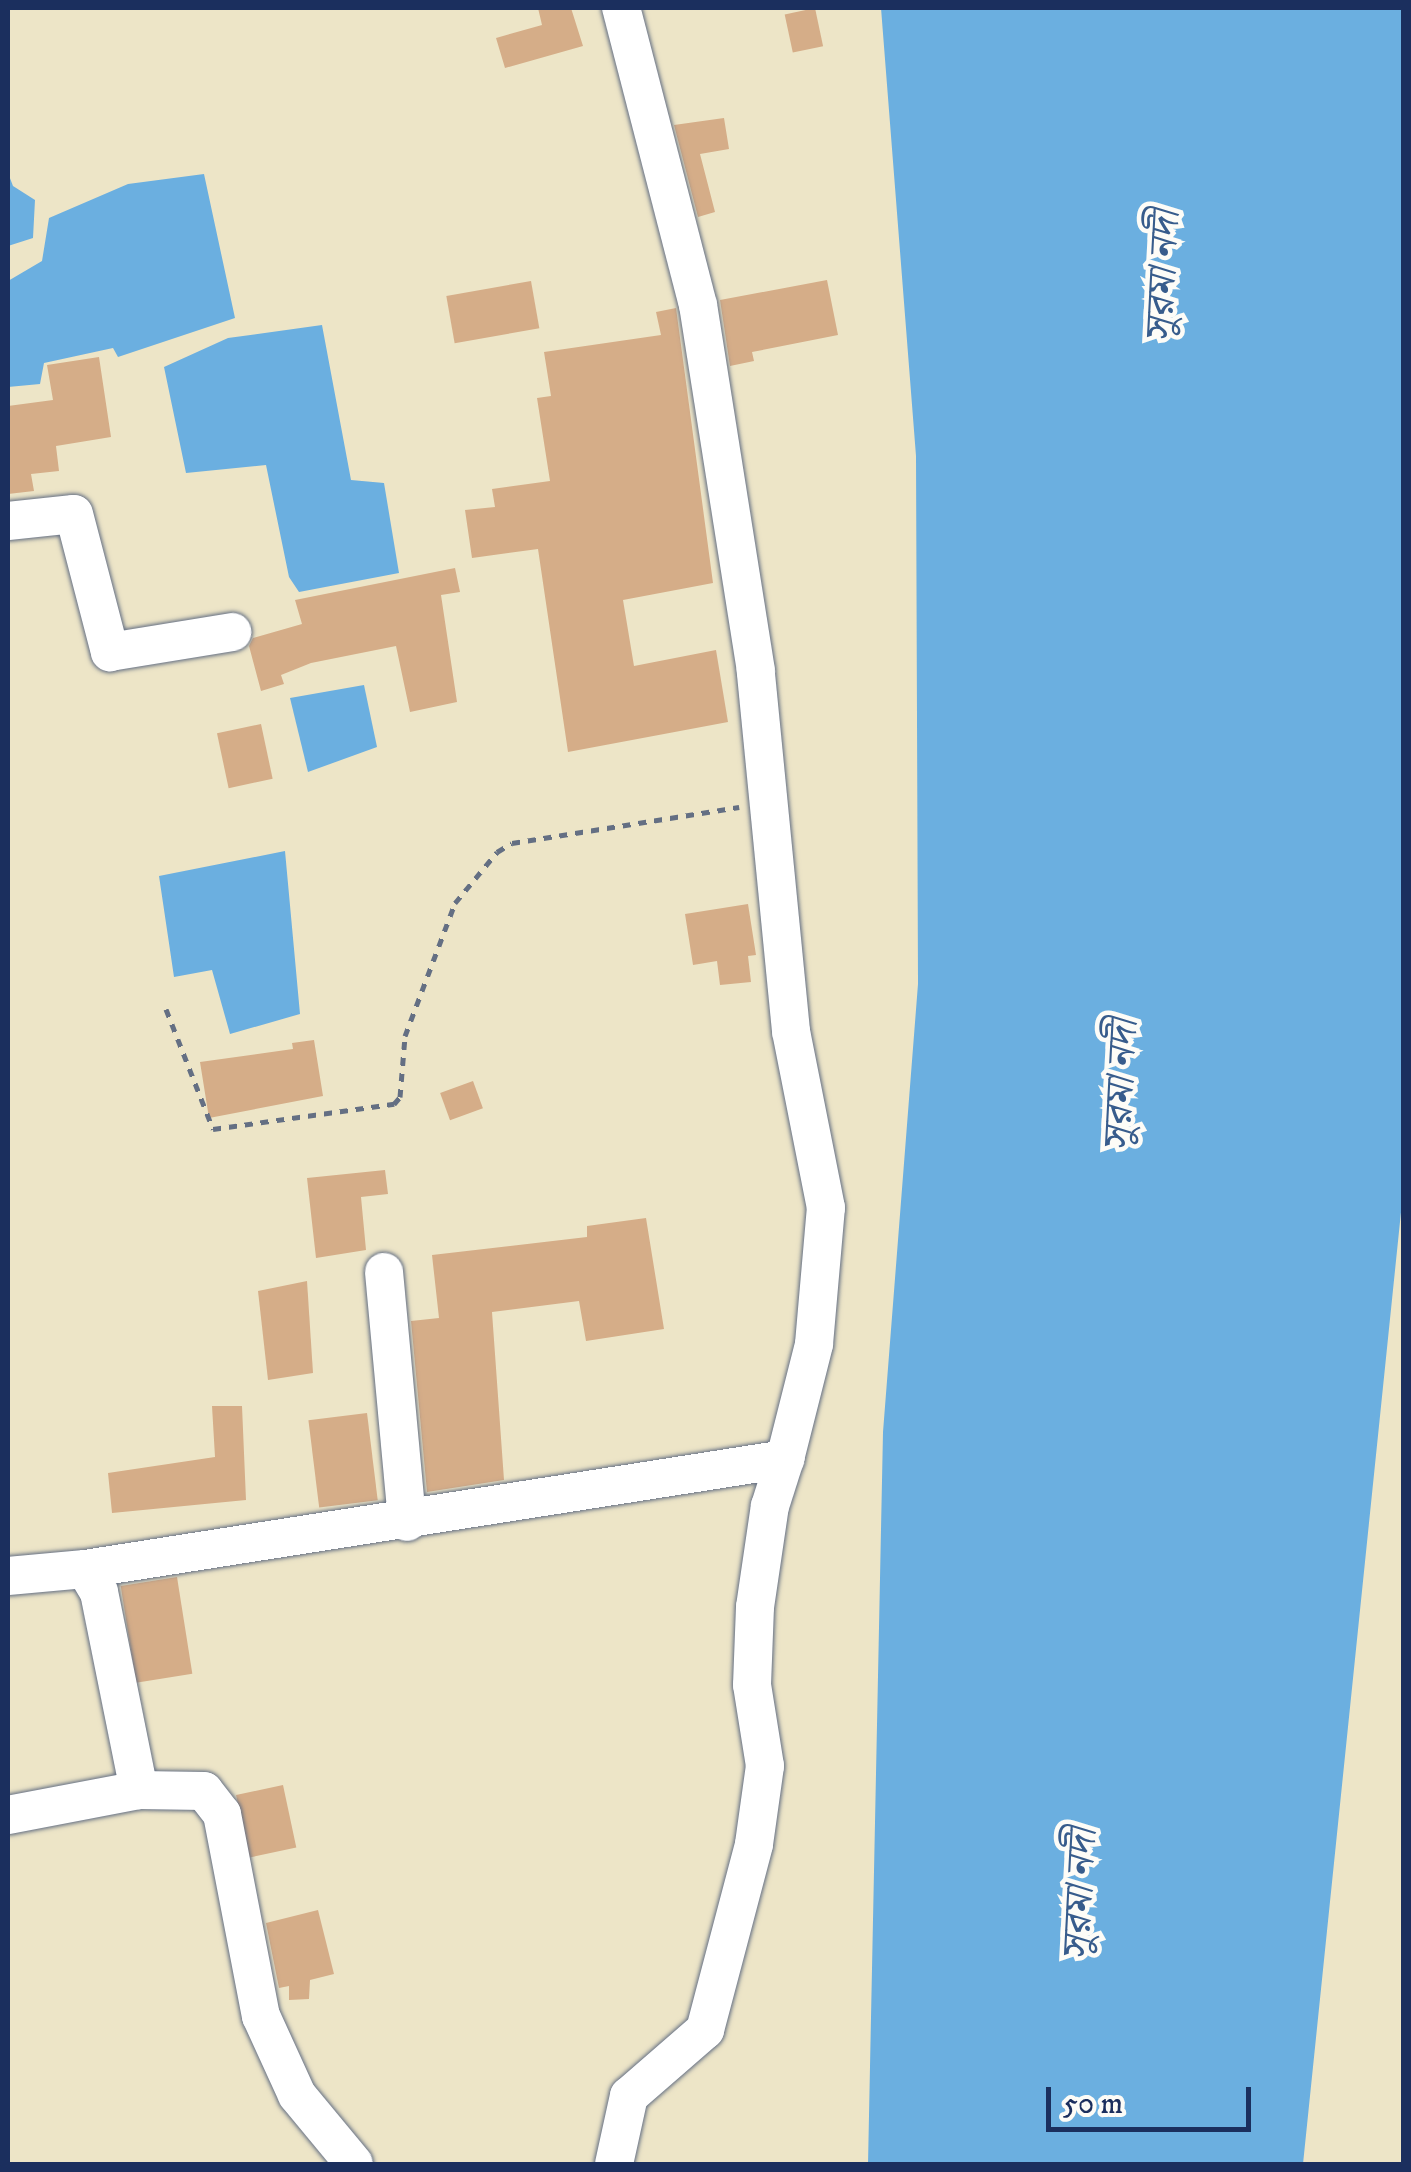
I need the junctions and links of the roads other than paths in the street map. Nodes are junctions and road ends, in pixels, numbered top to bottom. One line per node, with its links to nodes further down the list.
1 (620, 8): 5 (street)
2 (8, 521): 3 (street)
3 (232, 632)
4 (384, 1272): 6 (street)
5 (785, 1459): 6 (street); 12 (street)
6 (408, 1522): 7 (street)
7 (86, 1568): 8 (street); 9 (street)
8 (8, 1576)
9 (138, 1790): 10 (street); 11 (street)
10 (8, 1815)
11 (354, 2164)
12 (614, 2164)

